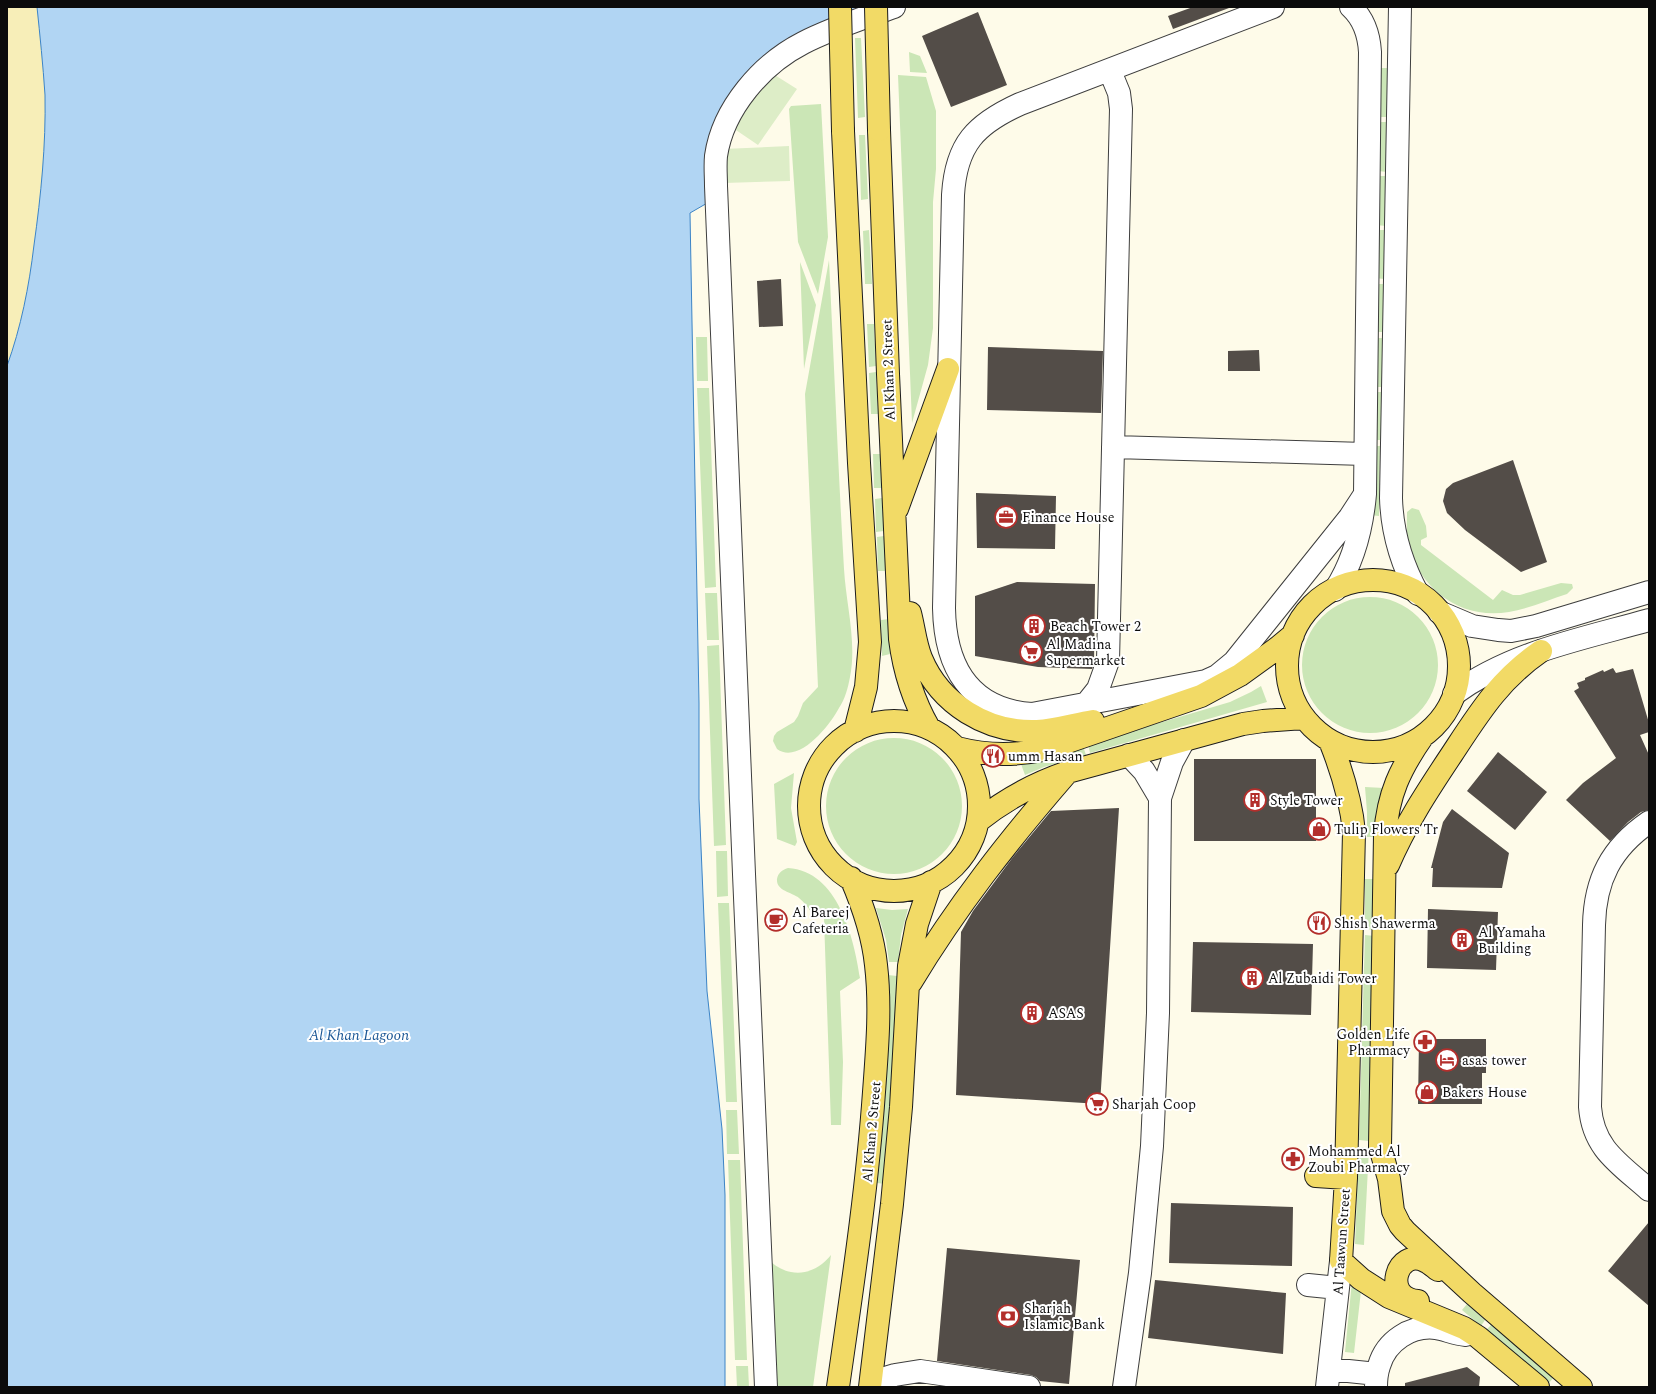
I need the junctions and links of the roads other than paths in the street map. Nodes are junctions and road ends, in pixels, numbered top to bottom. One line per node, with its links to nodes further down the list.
1 (840, 7): 30 (main road, bridge)
2 (876, 7): 12 (main road, Al Khan 2 Street, bridge)
3 (894, 7): 56 (street)
4 (1273, 7): 7 (street)
5 (1400, 7): 16 (street)
6 (1357, 11): 10 (street)
7 (1110, 71): 8 (street); 9 (street)
8 (948, 369): 12 (main road); 17 (street)
9 (1113, 447): 10 (street); 22 (street)
10 (1365, 454): 11 (street)
11 (1365, 494): 14 (street); 25 (street)
12 (894, 517): 13 (main road, Al Khan 2 Street)
13 (896, 554): 23 (main road); 29 (main road, Al Khan 2 Street)
14 (1335, 590): 16 (main road); 20 (main road)
15 (1649, 592): 18 (street)
16 (1418, 594): 18 (main road)
17 (944, 608): 23 (street); 26 (street)
18 (1439, 612): 24 (main road)
19 (1649, 620): 21 (street)
20 (1293, 635): 27 (main road); 28 (main road)
21 (1541, 651): 24 (street); 40 (main road)
22 (1108, 661): 25 (street); 26 (street)
23 (944, 694): 27 (main road)
24 (1454, 694): 31 (main road)
25 (1133, 695): 26 (street)
26 (1086, 704)
27 (1143, 716): 34 (main road)
28 (1304, 718): 32 (main road); 33 (main road)
29 (929, 728): 30 (main road); 34 (main road)
30 (855, 731): 41 (main road)
31 (1423, 736): 33 (main road); 40 (main road)
32 (1184, 740): 35 (main road); 37 (street)
33 (1330, 740): 45 (main road, Al Taawun Street)
34 (957, 748): 38 (main road)
35 (1129, 755): 36 (main road); 37 (street)
36 (1068, 772): 38 (main road); 43 (main road)
37 (1160, 798): 60 (street)
38 (978, 821): 42 (main road)
39 (1649, 822): 46 (street)
40 (1385, 871): 51 (main road)
41 (851, 878): 42 (main road); 47 (main road, Al Khan 2 Street)
42 (930, 882): 43 (main road, Al Khan 2 Street)
43 (907, 988): 52 (main road, Al Khan 2 Street)
44 (1316, 1176): 45 (main road)
45 (1346, 1178): 48 (main road, Al Taawun Street)
46 (1649, 1190)
47 (863, 1214): 52 (main road); 57 (main road, Al Khan 2 Street)
48 (1341, 1261): 50 (street, Al Taawun Street); 53 (main road)
49 (1308, 1285): 50 (street)
50 (1338, 1288): 54 (street, Al Taawun Street)
51 (1472, 1293): 53 (main road); 62 (main road)
52 (880, 1313): 58 (main road, Al Khan 2 Street)
53 (1471, 1333): 55 (street); 61 (main road)
54 (1328, 1378): 55 (street)
55 (1369, 1380)
56 (766, 1387)
57 (838, 1387)
58 (871, 1387): 59 (street)
59 (1029, 1387)
60 (1124, 1387)
61 (1538, 1387)
62 (1581, 1387)

